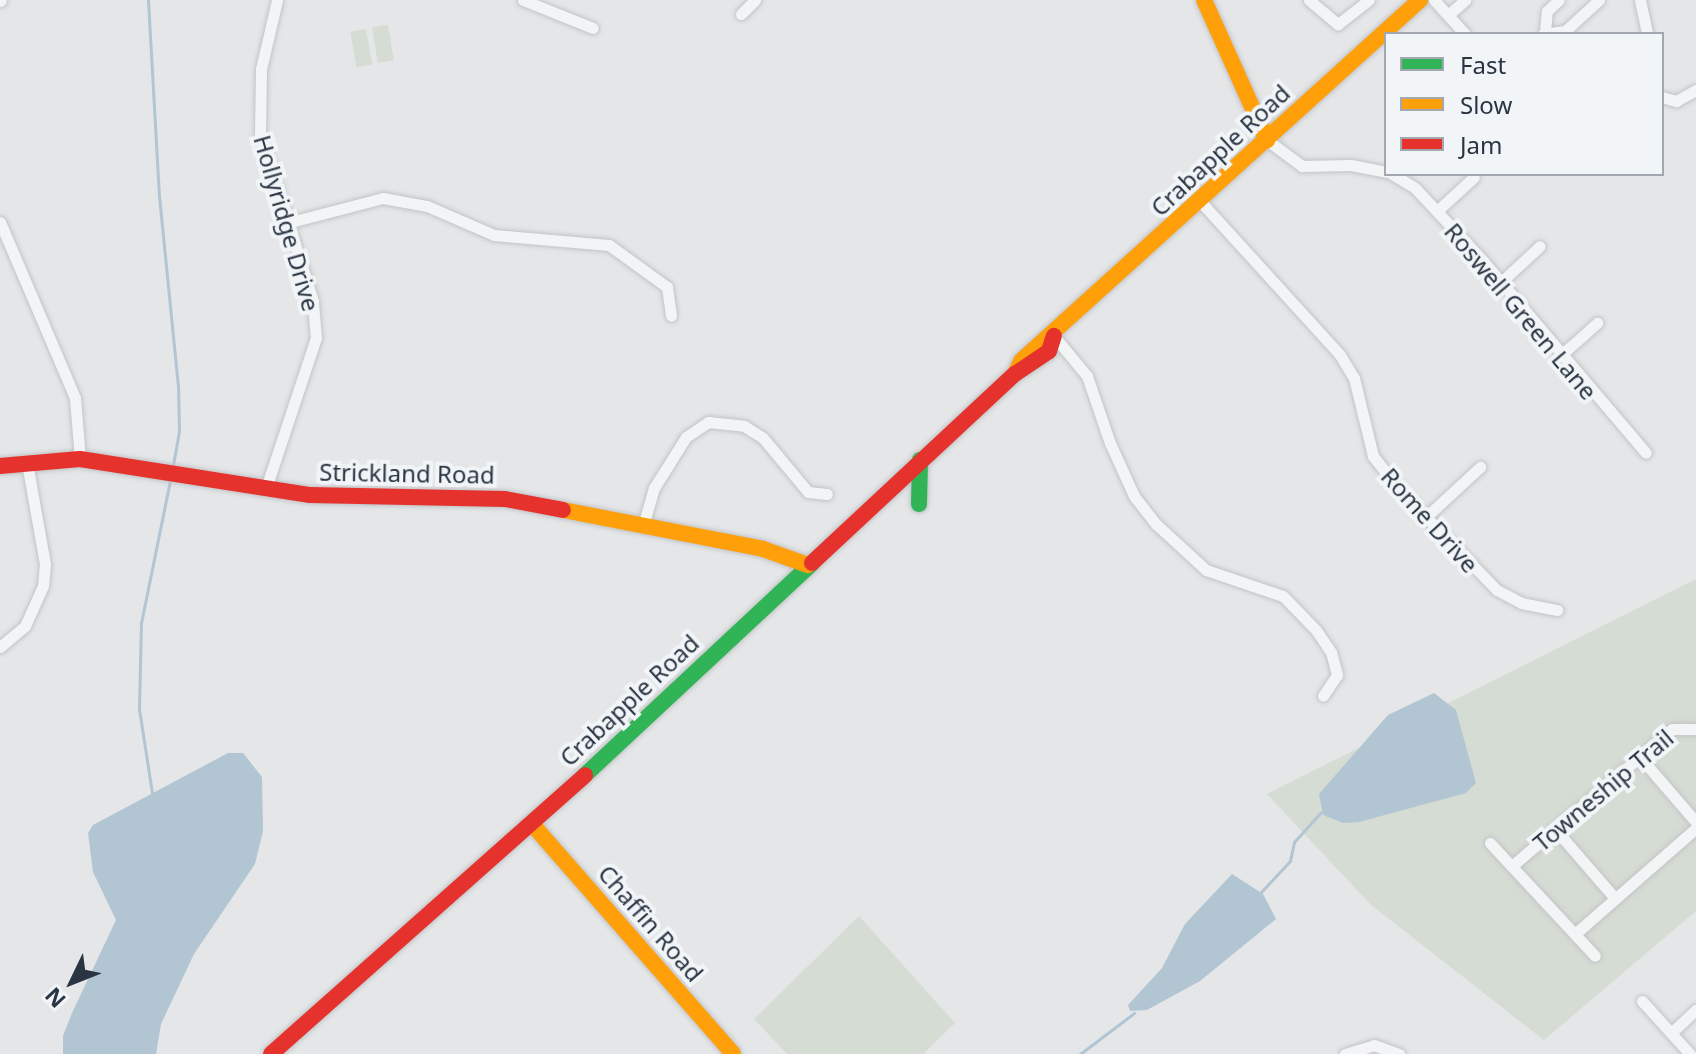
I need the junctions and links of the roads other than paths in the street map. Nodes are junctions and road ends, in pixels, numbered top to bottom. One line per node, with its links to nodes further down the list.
1 (277, 0): 31 (street, Hollyridge Drive)
2 (523, 0): 15 (street)
3 (755, 0): 13 (street)
4 (1204, 0): 24 (street)
5 (1309, 0): 6 (street)
6 (1369, 0)
7 (1420, 0): 16 (street, Crabapple Road)
8 (1434, 0): 14 (street)
9 (1465, 0): 14 (street)
10 (1559, 0): 18 (street)
11 (1599, 0): 19 (street)
12 (1640, 0): 20 (street)
13 (741, 14)
14 (1448, 15): 17 (street)
15 (593, 28)
16 (1385, 32)
17 (1463, 32)
18 (1544, 32)
19 (1554, 32)
20 (1647, 32)
21 (1384, 33): 24 (street, Crabapple Road)
22 (1696, 90): 23 (street)
23 (1664, 98)
24 (1267, 140): 25 (street); 28 (street, Crabapple Road)
25 (1384, 172)
26 (1395, 176): 29 (street, Roswell Green Lane)
27 (1474, 177): 29 (street)
28 (1200, 201): 36 (street, Crabapple Road); 47 (street, Rome Drive)
29 (1437, 211): 33 (street, Roswell Green Lane)
30 (0, 222): 39 (street)
31 (287, 223): 34 (street); 44 (street, Hollyridge Drive)
32 (1540, 246): 33 (street)
33 (1500, 283): 37 (street, Roswell Green Lane)
34 (671, 316)
35 (1597, 323): 37 (street)
36 (1054, 336): 40 (street, Crabapple Road); 54 (street)
37 (1560, 356): 38 (street, Roswell Green Lane)
38 (1646, 453)
39 (80, 459): 41 (street, Strickland Road); 44 (street, Strickland Road)
40 (920, 460): 46 (street); 50 (street, Crabapple Road)
41 (27, 463): 42 (street, Strickland Road); 53 (street)
42 (0, 466)
43 (1480, 467): 47 (street)
44 (266, 488): 48 (street, Strickland Road)
45 (827, 494): 48 (street)
46 (919, 504)
47 (1426, 517): 52 (street, Rome Drive)
48 (643, 526): 49 (street, Strickland Road)
49 (763, 549): 50 (street, Strickland Road); 51 (street)
50 (808, 565): 51 (street, Crabapple Road)
51 (777, 594): 57 (street, Crabapple Road)
52 (1557, 610)
53 (0, 647)
54 (1323, 696)
55 (1696, 729): 56 (street, Towneship Trail)
56 (1640, 757): 59 (street); 60 (street, Towneship Trail)
57 (552, 806): 58 (street, Crabapple Road); 62 (street)
58 (532, 824): 62 (street, Chaffin Road); 70 (street, Crabapple Road)
59 (1696, 825): 64 (street)
60 (1555, 829): 63 (street, Towneship Trail); 64 (street)
61 (1490, 843): 63 (street)
62 (550, 845): 71 (street, Chaffin Road)
63 (1513, 865): 65 (street)
64 (1614, 897): 65 (street)
65 (1576, 933): 66 (street)
66 (1595, 956)
67 (1642, 1001): 69 (street)
68 (1696, 1010): 69 (street)
69 (1671, 1033): 74 (street)
70 (271, 1054)
71 (733, 1054)
72 (1345, 1054): 73 (street)
73 (1399, 1054)
74 (1690, 1054)

